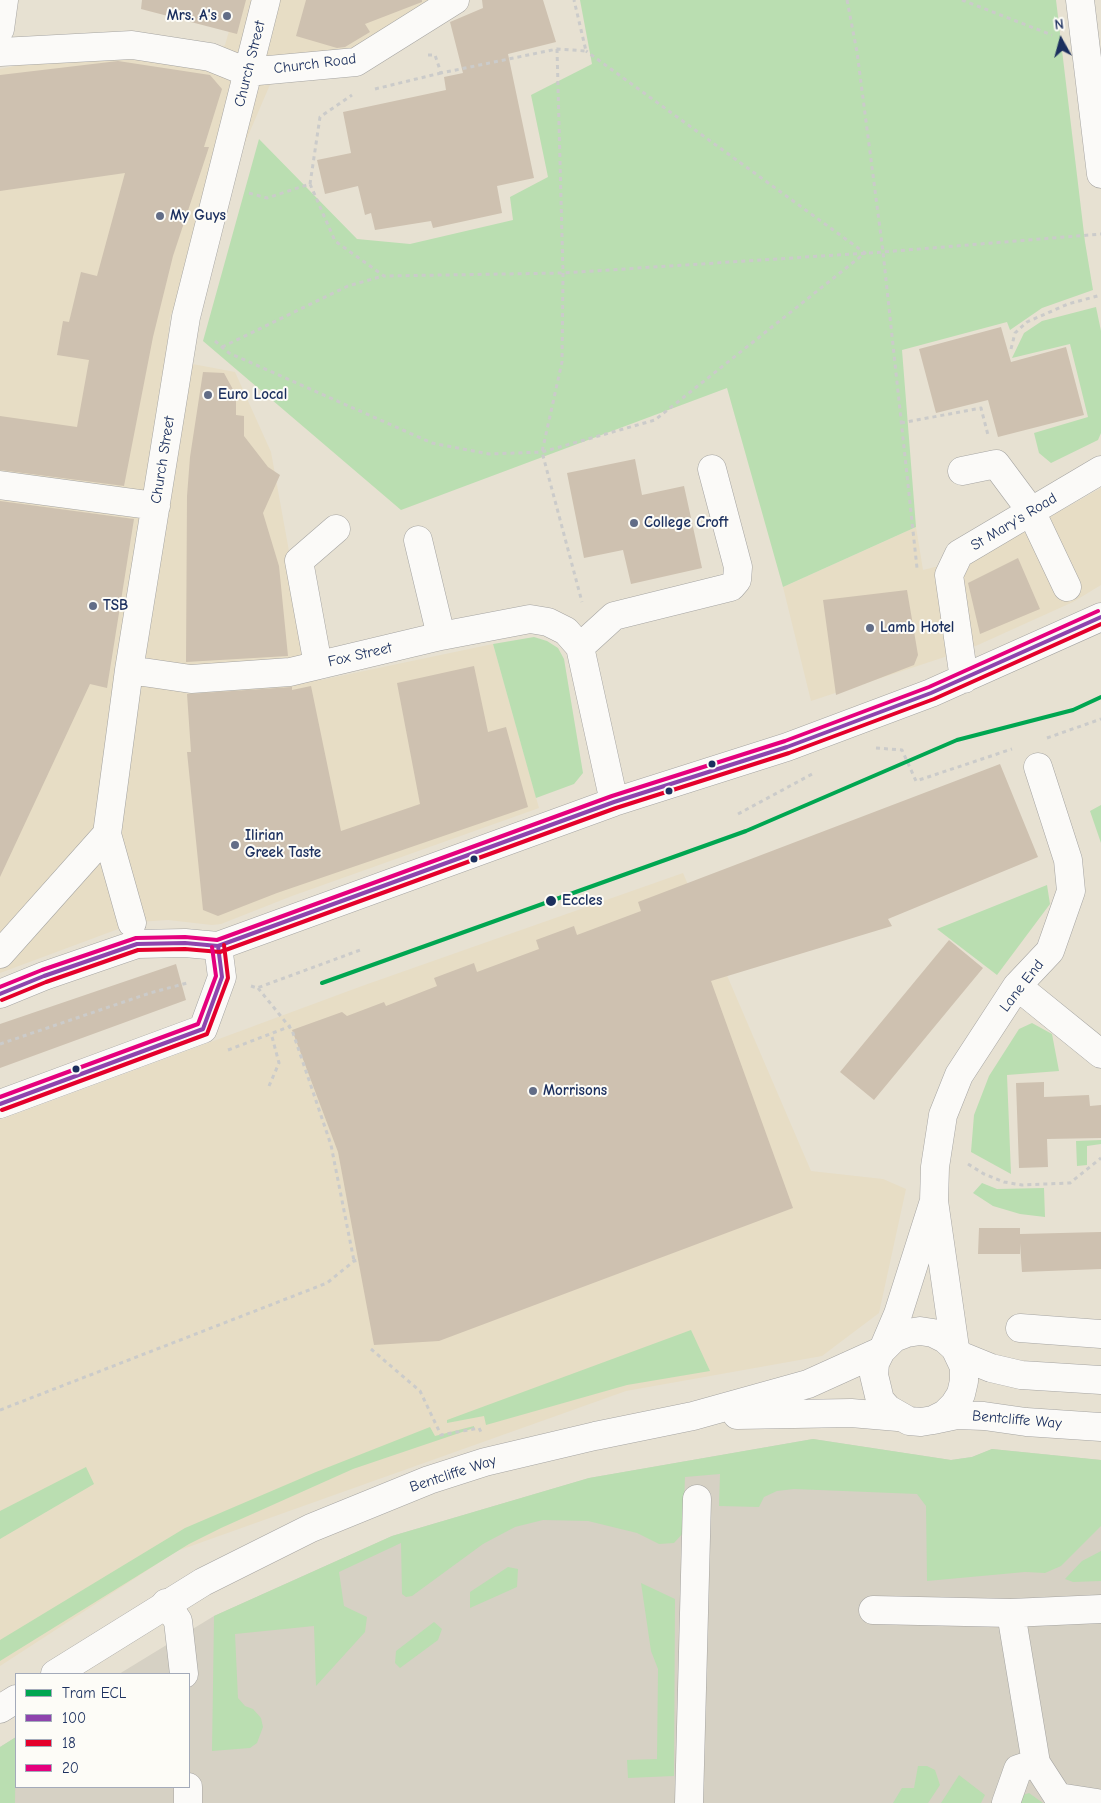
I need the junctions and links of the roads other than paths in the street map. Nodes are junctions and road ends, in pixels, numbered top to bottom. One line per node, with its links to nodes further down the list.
1 (4, 0): 5 (street)
2 (266, 0): 8 (street, Church Street)
3 (455, 0): 8 (street, Church Road)
4 (1080, 0): 6 (street)
5 (0, 29)
6 (1093, 47): 9 (street)
7 (0, 52): 8 (street)
8 (247, 72): 14 (street, Church Street)
9 (1101, 174)
10 (712, 469): 21 (street)
11 (1101, 470): 15 (street, St Mary's Road)
12 (962, 471): 15 (street)
13 (0, 485): 14 (street)
14 (156, 506): 23 (street, Church Street)
15 (1031, 512): 18 (street); 24 (street, St Mary's Road)
16 (336, 529): 22 (street)
17 (418, 540): 20 (street)
18 (1067, 587)
19 (1101, 617): 24 (street)
20 (441, 636): 21 (street, Fox Street); 22 (street, Fox Street)
21 (580, 647): 26 (street)
22 (318, 665): 23 (street, Fox Street)
23 (129, 670): 27 (street, Church Street)
24 (964, 679): 26 (street)
25 (1034, 755): 31 (street, Lane End)
26 (614, 802): 29 (street)
27 (107, 834): 28 (street, Church Street); 30 (street)
28 (132, 923)
29 (218, 946): 32 (street); 34 (street)
30 (0, 954)
31 (1017, 986): 33 (street); 35 (street, Lane End)
32 (0, 994)
33 (1101, 1054)
34 (0, 1104)
35 (934, 1201): 38 (street, Lane End); 39 (street, Lane End)
36 (1020, 1328): 37 (street)
37 (1101, 1334)
38 (883, 1349): 39 (street); 41 (street, Bentcliffe Way); 42 (street)
39 (957, 1352): 40 (street); 43 (street)
40 (1101, 1380)
41 (692, 1416): 42 (street); 46 (street, Bentcliffe Way)
42 (898, 1416): 43 (street)
43 (933, 1420): 44 (street, Bentcliffe Way)
44 (1101, 1426)
45 (697, 1500): 57 (street)
46 (166, 1603): 50 (street, Bentcliffe Way); 51 (street)
47 (1101, 1609): 49 (street)
48 (874, 1610): 49 (street)
49 (1011, 1613): 54 (street)
50 (57, 1673)
51 (184, 1673)
52 (15, 1700): 53 (street)
53 (0, 1709)
54 (1036, 1763): 58 (street); 59 (street)
55 (188, 1788): 56 (street)
56 (188, 1803)
57 (688, 1803)
58 (1006, 1803)
59 (1097, 1803)

